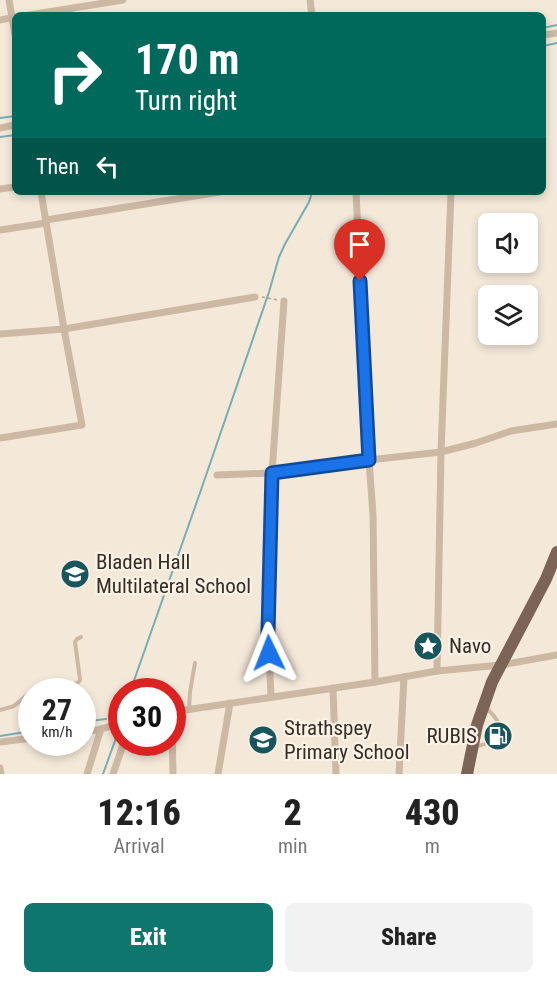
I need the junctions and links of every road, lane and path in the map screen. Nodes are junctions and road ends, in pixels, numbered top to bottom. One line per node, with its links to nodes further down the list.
1 (123, 0): 2 (street)
2 (48, 12)
3 (42, 195): 7 (street)
4 (202, 195): 7 (street)
5 (356, 195): 17 (street)
6 (451, 195): 16 (street)
7 (46, 221): 8 (street); 12 (street)
8 (0, 230)
9 (259, 297): 10 (path); 12 (street)
10 (273, 299)
11 (284, 301): 18 (street)
12 (64, 328): 13 (street); 15 (street)
13 (0, 334)
14 (557, 423): 16 (street)
15 (0, 438)
16 (441, 452): 17 (street); 25 (street)
17 (369, 460): 18 (street); 28 (street)
18 (272, 473): 19 (street); 30 (street)
19 (217, 475)
20 (557, 552): 24 (main road)
21 (81, 637): 27 (lane)
22 (557, 655): 24 (street)
23 (195, 663): 34 (lane)
24 (501, 665): 25 (street); 33 (main road)
25 (437, 671): 26 (street)
26 (404, 677): 28 (street); 52 (street)
27 (80, 678)
28 (375, 682): 29 (street)
29 (333, 688): 30 (street); 51 (street)
30 (272, 697): 32 (street)
31 (18, 703): 35 (lane)
32 (230, 703): 34 (street); 50 (street)
33 (484, 706): 42 (main road); 42 (lane)
34 (189, 709): 36 (street)
35 (0, 710)
36 (186, 710)
37 (108, 727): 38 (street)
38 (101, 729): 39 (street); 47 (street)
39 (96, 730)
40 (18, 740): 41 (street)
41 (0, 742)
42 (472, 748): 53 (main road)
43 (119, 756): 48 (street)
44 (172, 756): 49 (street)
45 (0, 768): 46 (street)
46 (1, 774)
47 (87, 774)
48 (113, 774)
49 (172, 774)
50 (218, 774)
51 (336, 774)
52 (399, 774)
53 (466, 774)

